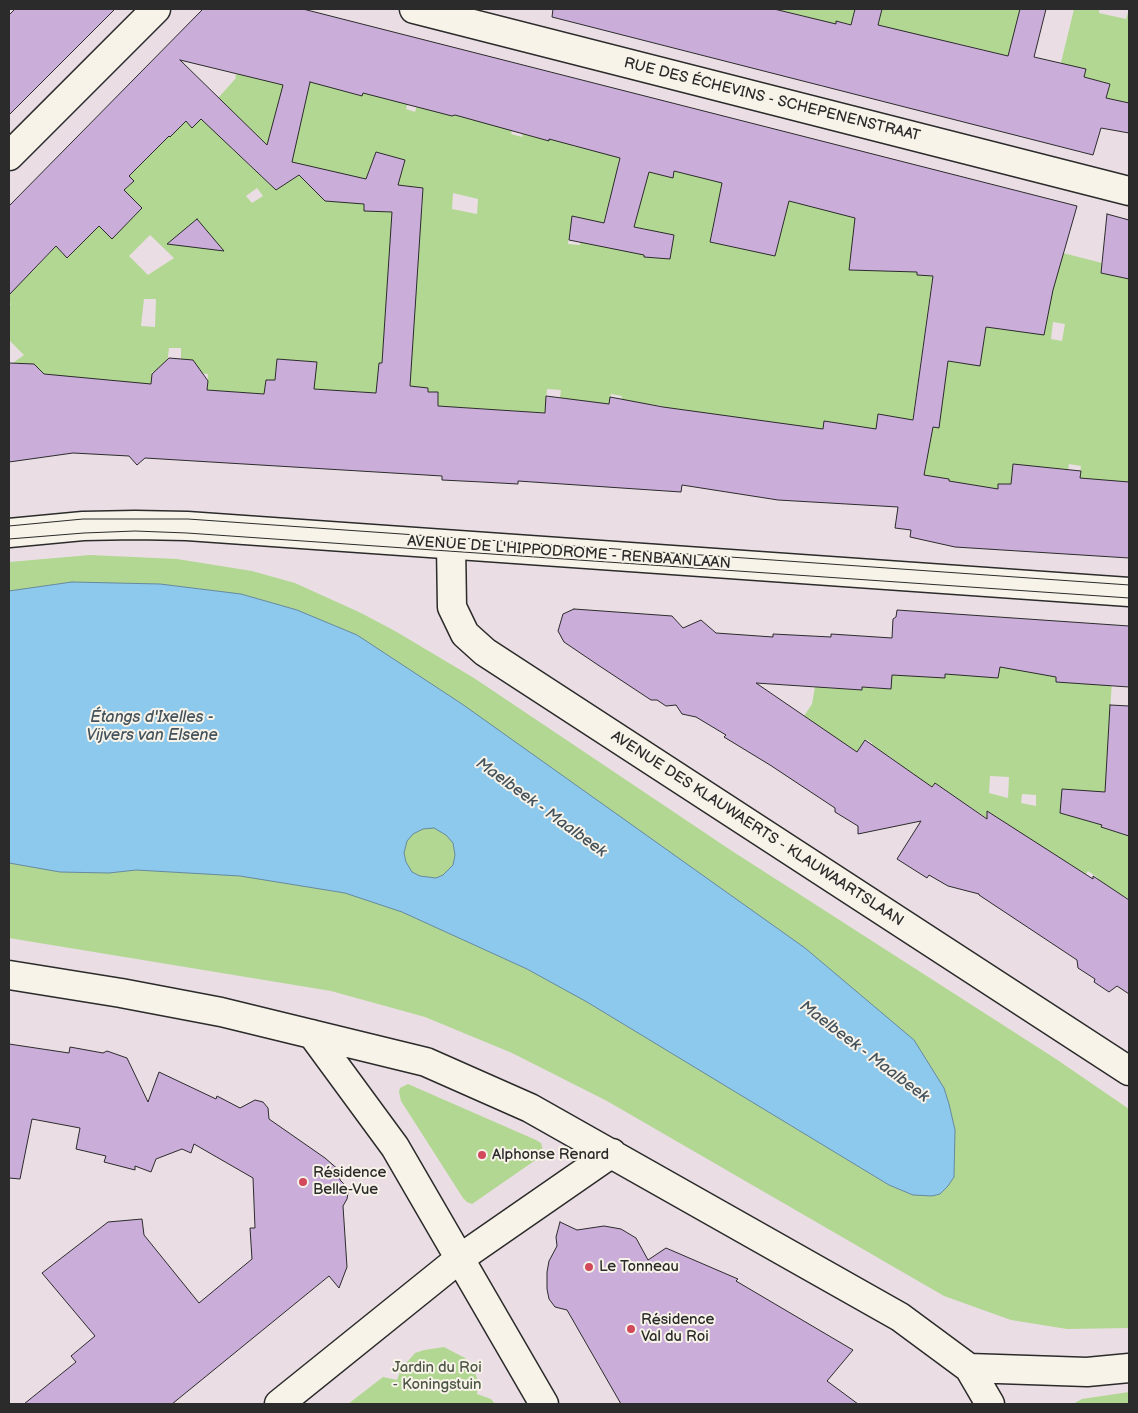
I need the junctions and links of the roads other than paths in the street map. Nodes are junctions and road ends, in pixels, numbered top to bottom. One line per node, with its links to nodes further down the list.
1 (156, 9): 3 (street)
2 (414, 9): 4 (street, RUE DES ÉCHEVINS - SCHEPENENSTRAAT)
3 (9, 156)
4 (1129, 191)
5 (9, 533): 6 (street, AVENUE DE L'HIPPODROME - RENBAANLAAN)
6 (451, 545): 7 (street, AVENUE DE L'HIPPODROME - RENBAANLAAN); 10 (street, AVENUE DES KLAUWAERTS - KLAUWAARTSLAAN)
7 (1129, 592)
8 (9, 975): 9 (street)
9 (312, 1034): 11 (street); 12 (street)
10 (1129, 1072)
11 (612, 1153): 12 (street); 13 (street)
12 (459, 1259): 15 (street); 16 (street)
13 (969, 1368): 14 (street); 17 (street)
14 (1129, 1368)
15 (279, 1404)
16 (544, 1404)
17 (990, 1404)

